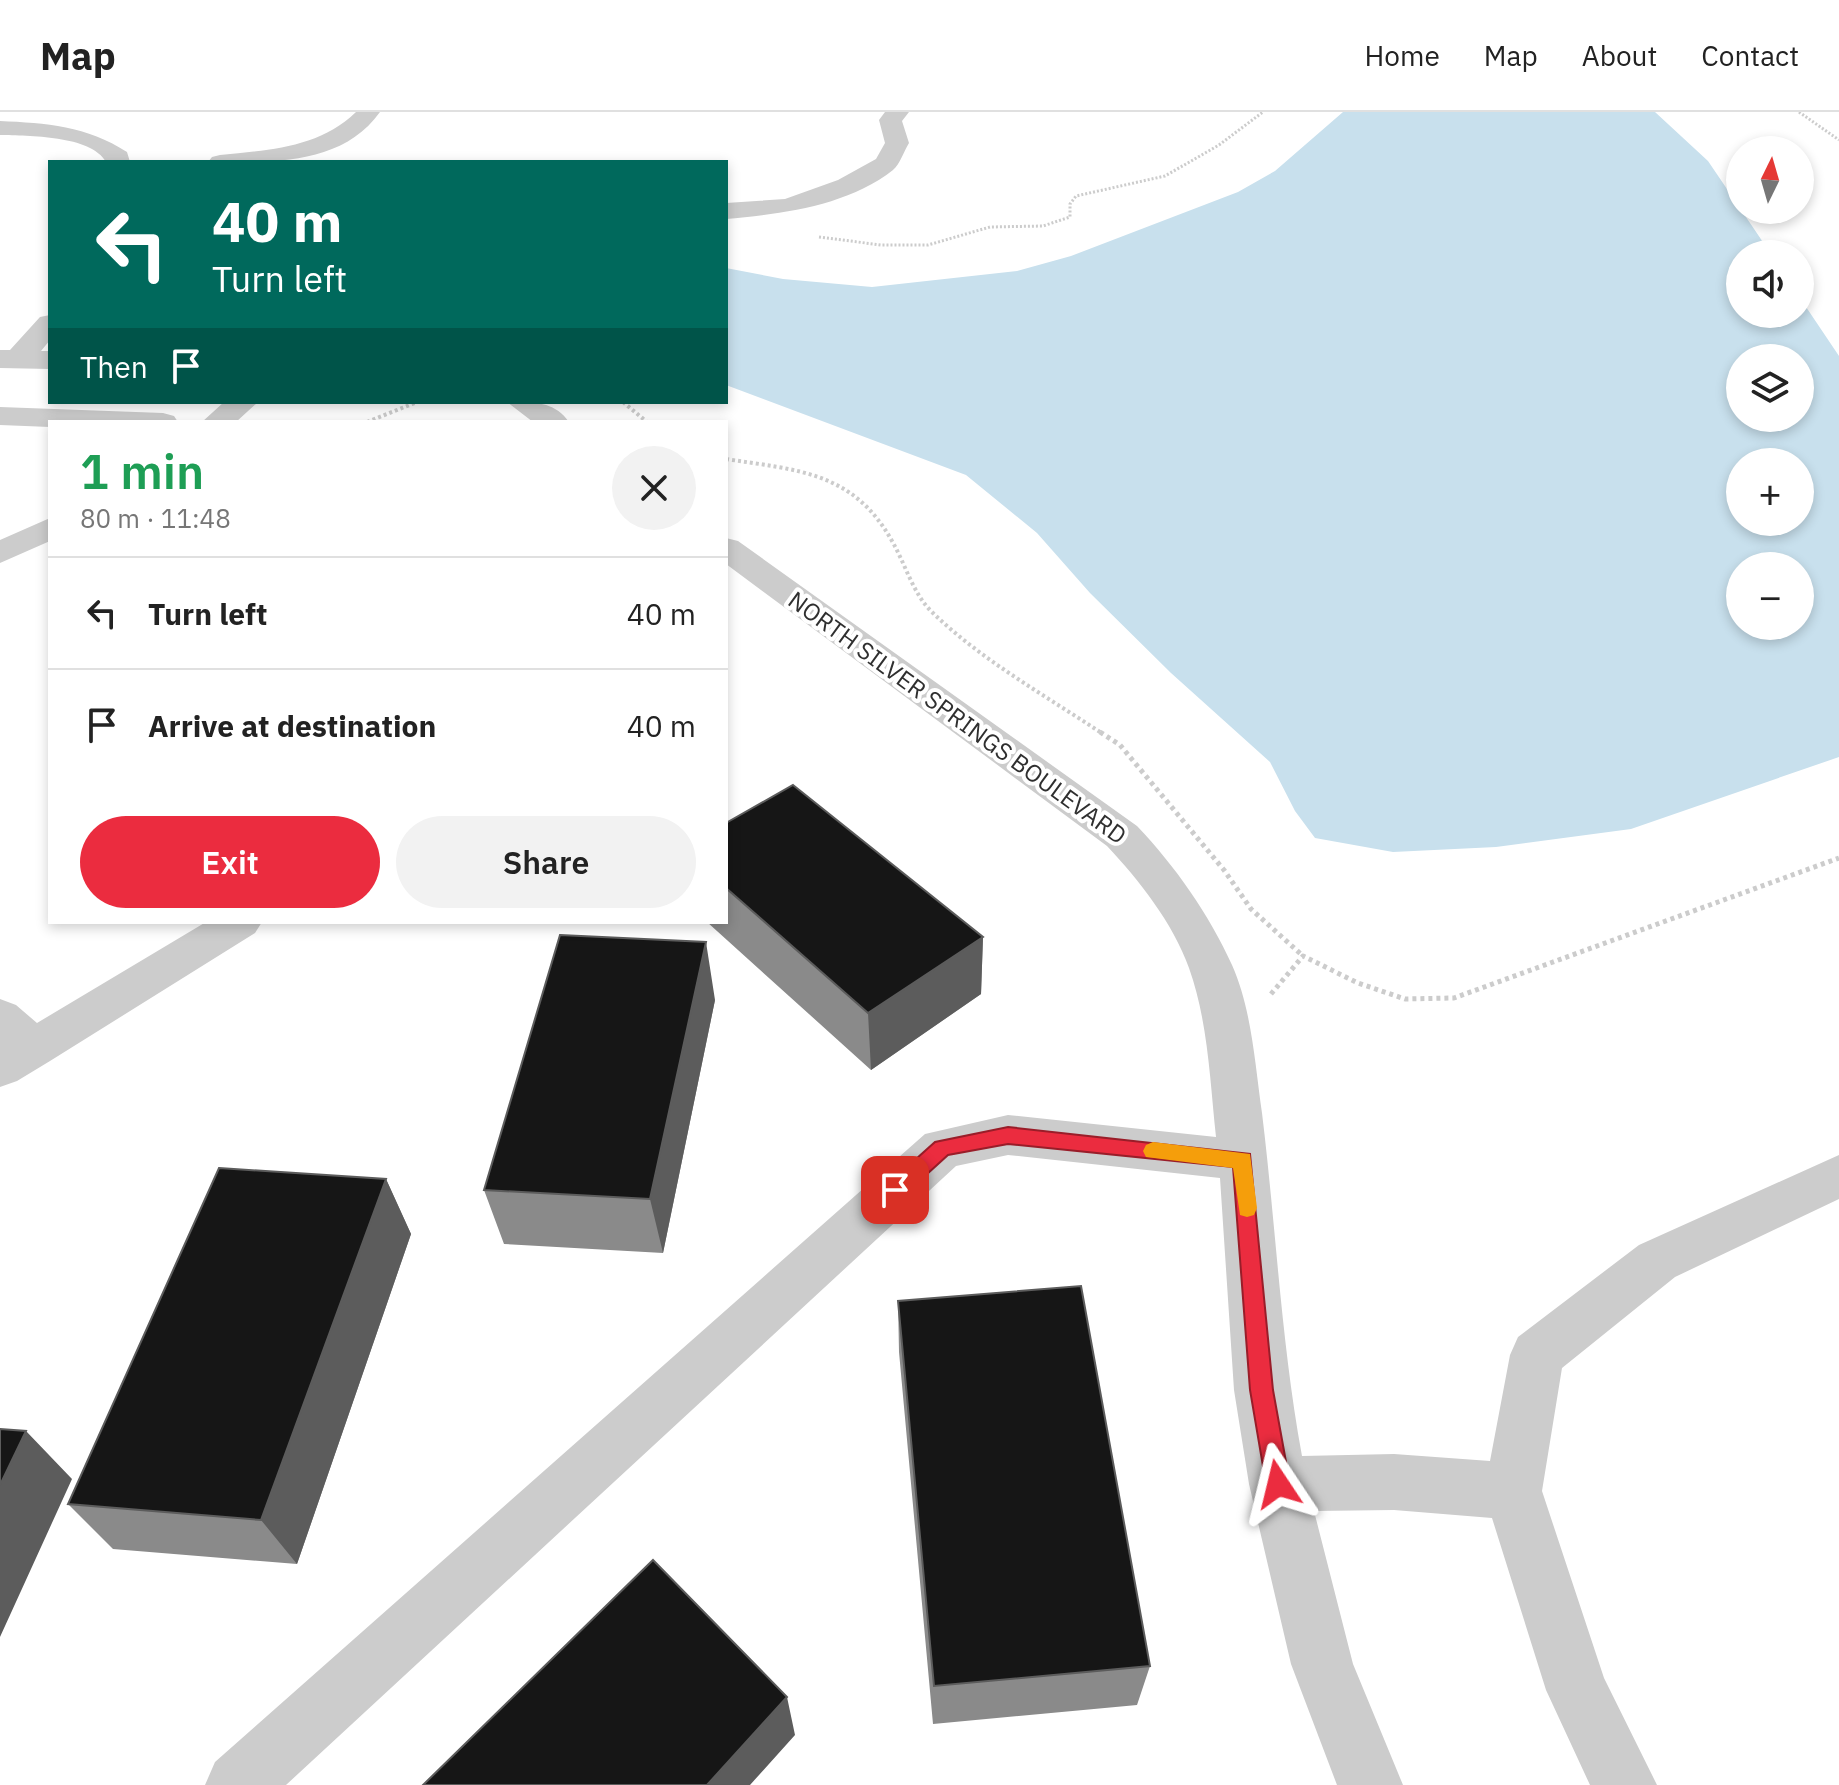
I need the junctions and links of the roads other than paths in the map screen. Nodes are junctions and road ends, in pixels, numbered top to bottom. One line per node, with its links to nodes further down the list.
1 (369, 112): 5 (street)
2 (898, 112): 6 (street)
3 (0, 128): 4 (street)
4 (118, 160)
5 (235, 160)
6 (728, 211)
7 (48, 325): 8 (street)
8 (9, 359): 9 (street)
9 (48, 360)
10 (240, 404): 14 (street)
11 (525, 404): 15 (street)
12 (0, 416): 13 (street)
13 (109, 420)
14 (220, 420)
15 (551, 420)
16 (48, 529): 18 (street)
17 (728, 549): 22 (street, NORTH SILVER SPRINGS BOULEVARD)
18 (0, 553)
19 (237, 924): 21 (street)
20 (0, 1017): 21 (street)
21 (17, 1058)
22 (1243, 1160): 24 (street, NORTH SILVER SPRINGS BOULEVARD); 26 (street)
23 (1839, 1176): 25 (street)
24 (1278, 1484): 25 (street); 27 (street, NORTH SILVER SPRINGS BOULEVARD)
25 (1513, 1491): 28 (street)
26 (238, 1785)
27 (1370, 1785)
28 (1624, 1785)

